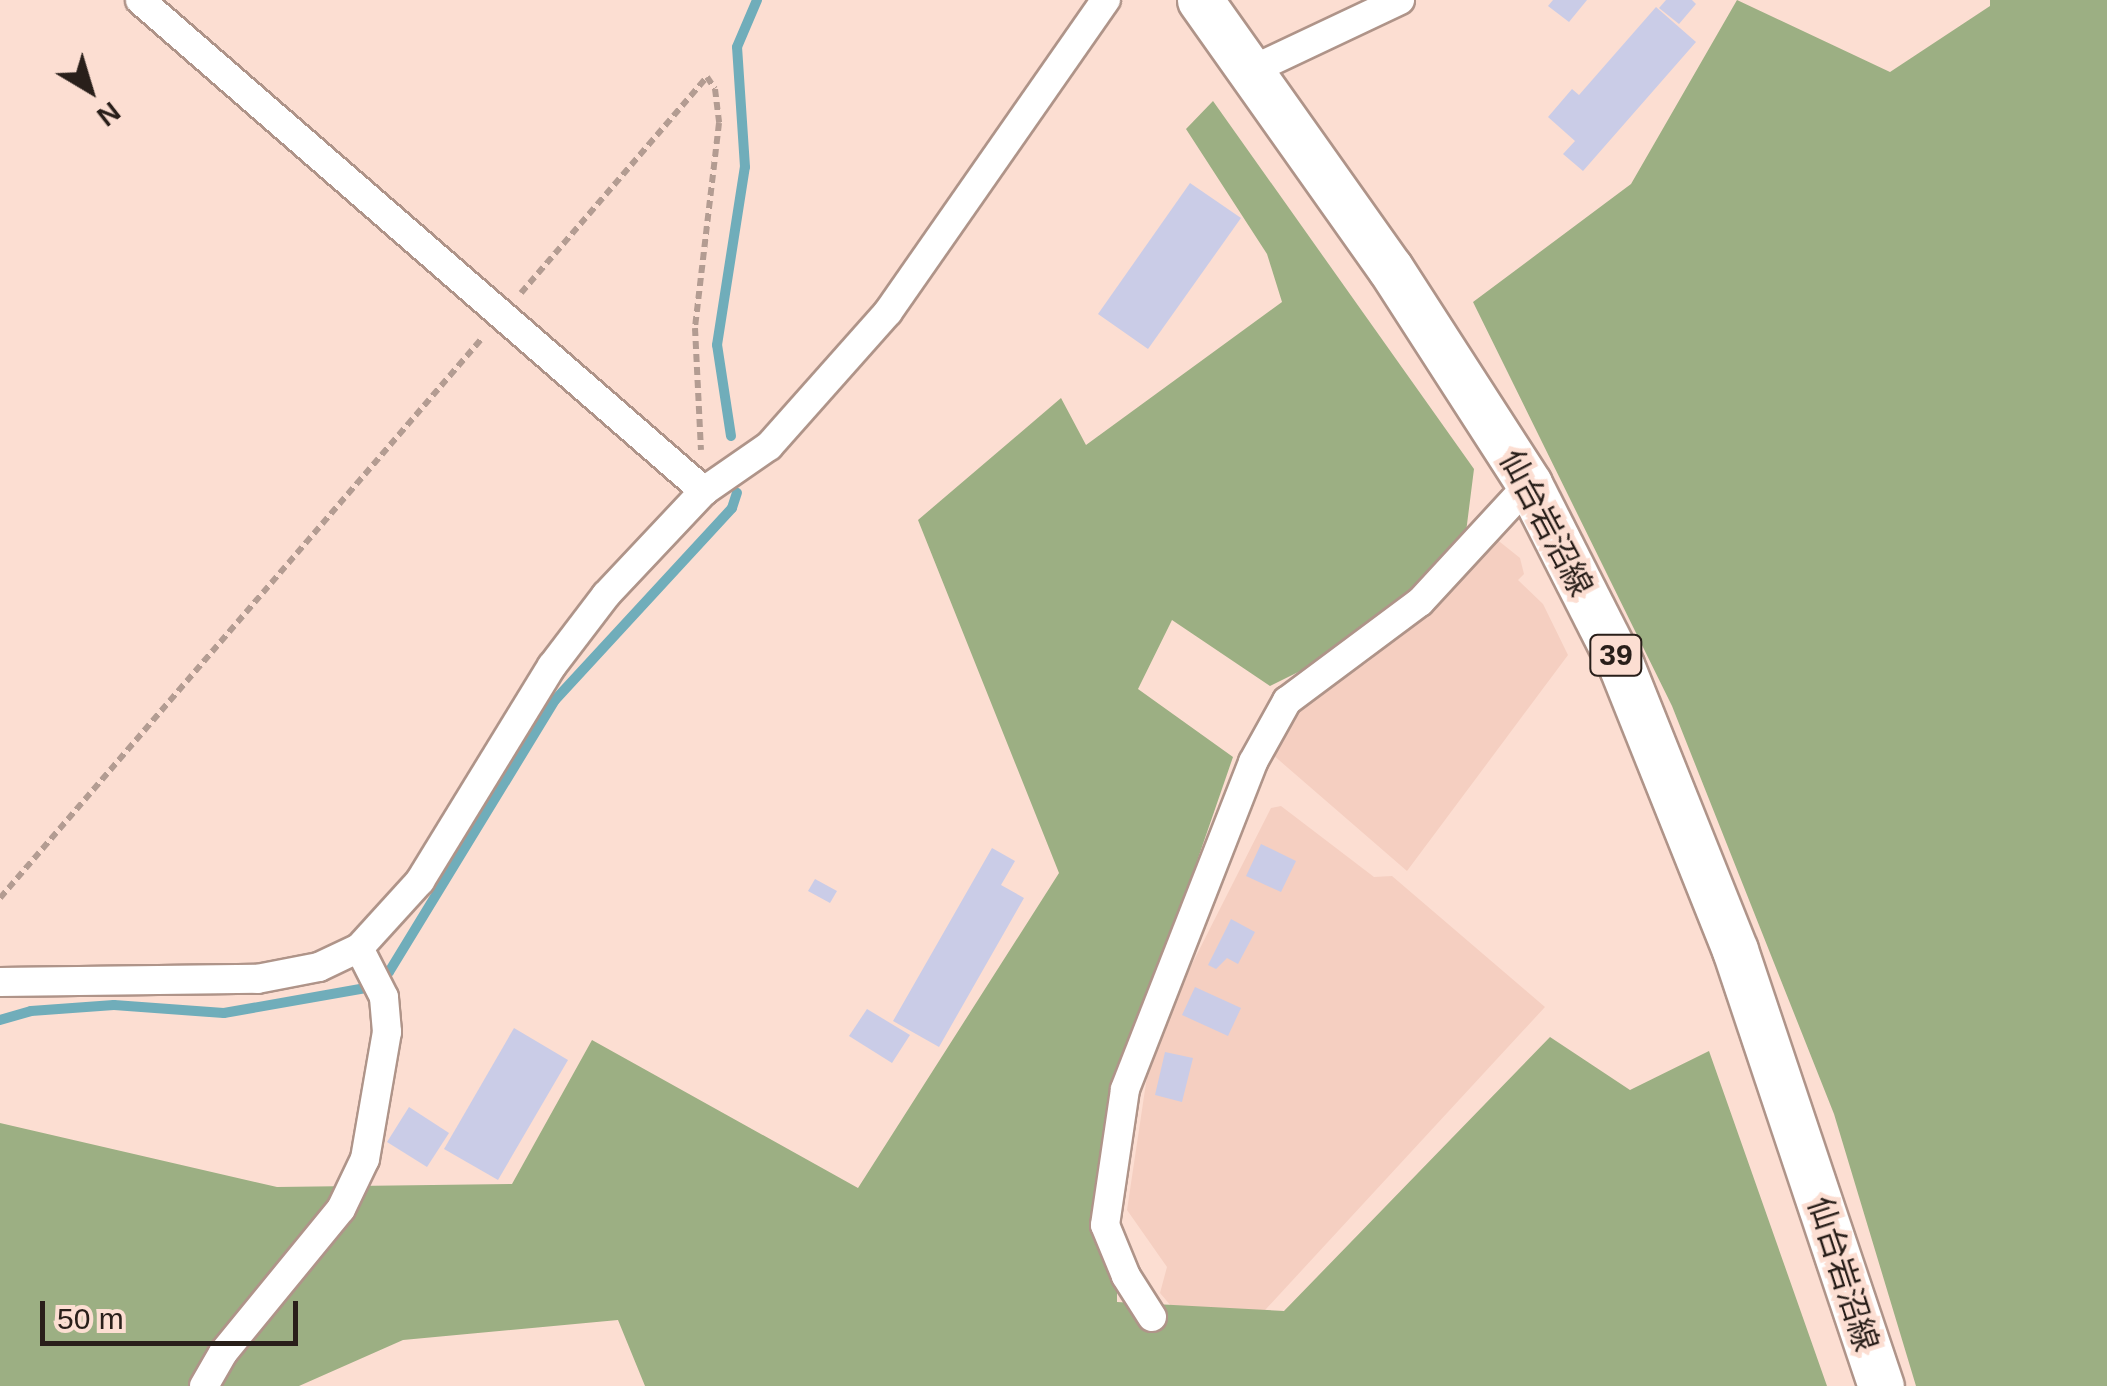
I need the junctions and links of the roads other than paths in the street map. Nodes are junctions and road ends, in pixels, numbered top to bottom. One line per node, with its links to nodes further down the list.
1 (140, 0): 7 (street)
2 (1106, 0): 7 (street)
3 (1200, 0): 5 (main road, 仙台岩沼線 / 39)
4 (1400, 0): 5 (street)
5 (1250, 71): 6 (main road, 仙台岩沼線 / 39)
6 (1529, 484): 10 (street); 12 (main road, 仙台岩沼線 / 39)
7 (704, 491): 8 (street)
8 (359, 948): 9 (street); 11 (street)
9 (0, 982)
10 (1152, 1317)
11 (204, 1386)
12 (1881, 1386)

